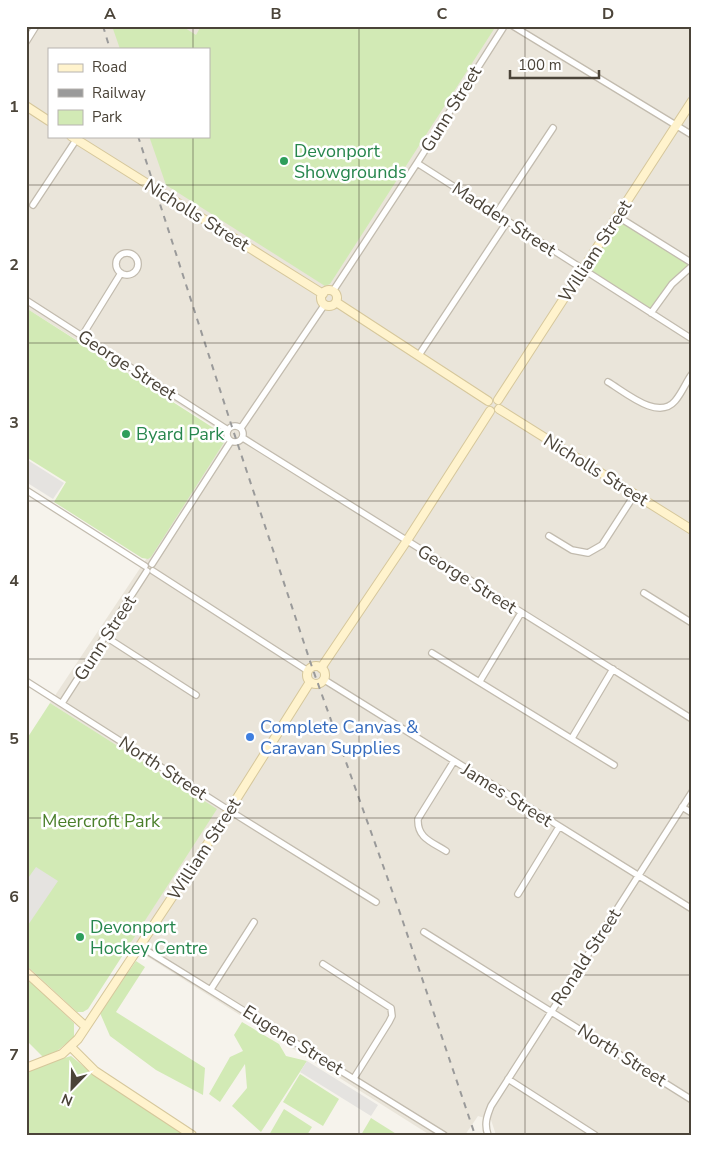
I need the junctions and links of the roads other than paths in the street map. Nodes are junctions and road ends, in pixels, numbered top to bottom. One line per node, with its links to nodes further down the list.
1 (36, 26): 4 (street)
2 (513, 26): 3 (street); 8 (street)
3 (502, 27): 12 (street, Gunn Street)
4 (26, 42)
5 (692, 101): 8 (street, William Street)
6 (26, 106): 7 (street)
7 (48, 120)
8 (677, 125): 10 (street); 15 (street, William Street)
9 (553, 128): 14 (street)
10 (692, 135)
11 (74, 138): 13 (street); 21 (street, Nicholls Street)
12 (417, 163): 14 (street, Madden Street); 20 (street, Gunn Street)
13 (33, 205)
14 (496, 214): 16 (street, Madden Street)
15 (617, 216): 17 (street); 18 (street, William Street)
16 (507, 222): 18 (street, Madden Street); 28 (street)
17 (692, 265): 25 (street)
18 (582, 270): 25 (street, Madden Street); 31 (street, William Street)
19 (121, 273): 26 (street)
20 (333, 291): 21 (street); 23 (street)
21 (322, 294): 24 (street)
22 (26, 300): 26 (street, George Street)
23 (336, 302): 24 (street); 28 (street)
24 (325, 304): 35 (street)
25 (651, 313): 27 (street, Madden Street)
26 (82, 336): 36 (street, George Street)
27 (692, 339)
28 (419, 355): 32 (street)
29 (692, 374): 30 (street)
30 (608, 382)
31 (498, 400): 32 (street); 33 (street)
32 (488, 401): 34 (street)
33 (500, 409): 34 (street); 40 (street, Nicholls Street)
34 (490, 412): 43 (street)
35 (241, 428): 36 (street); 37 (street)
36 (228, 430): 38 (street)
37 (242, 438): 38 (street); 43 (street, George Street)
38 (231, 441): 44 (street, Gunn Street)
39 (27, 493): 44 (street)
40 (635, 494): 41 (street, Nicholls Street); 42 (street)
41 (692, 530)
42 (549, 536)
43 (406, 542): 46 (street, George Street); 50 (street)
44 (149, 568): 48 (street, Gunn Street); 51 (street)
45 (644, 593): 47 (street)
46 (521, 613): 52 (street, George Street); 55 (street)
47 (692, 623)
48 (106, 637): 57 (street); 58 (street, Gunn Street)
49 (432, 653): 55 (street)
50 (321, 668): 51 (street); 53 (street)
51 (308, 670): 56 (street)
52 (613, 670): 59 (street, George Street); 60 (street)
53 (323, 680): 56 (street); 61 (street, James Street)
54 (26, 681): 58 (street, North Street)
55 (480, 681): 60 (street)
56 (310, 682): 65 (street, William Street)
57 (196, 695)
58 (62, 703): 65 (street, North Street)
59 (692, 719)
60 (572, 738): 62 (street)
61 (454, 761): 67 (street, James Street); 68 (street)
62 (614, 765)
63 (692, 792): 64 (street, Ronald Street)
64 (682, 807): 66 (street); 69 (street, Ronald Street)
65 (230, 811): 71 (street, North Street); 75 (street, William Street)
66 (692, 813)
67 (559, 828): 69 (street, James Street); 70 (street)
68 (446, 851)
69 (639, 876): 72 (street, James Street); 79 (street, Ronald Street)
70 (518, 894)
71 (376, 902)
72 (692, 910)
73 (254, 922): 78 (street)
74 (424, 932): 79 (street, North Street)
75 (141, 946): 78 (street, Eugene Street); 80 (street, William Street)
76 (323, 964): 83 (street)
77 (26, 972): 80 (street)
78 (211, 989): 83 (street, Eugene Street)
79 (552, 1011): 84 (street, Ronald Street); 85 (street, North Street)
80 (86, 1027): 81 (street, William Street)
81 (71, 1047): 82 (street, William Street); 86 (street)
82 (26, 1068)
83 (354, 1078): 87 (street, Eugene Street)
84 (508, 1079): 88 (street, Ronald Street); 89 (street)
85 (692, 1100)
86 (192, 1135)
87 (444, 1135)
88 (488, 1135)
89 (595, 1135)

